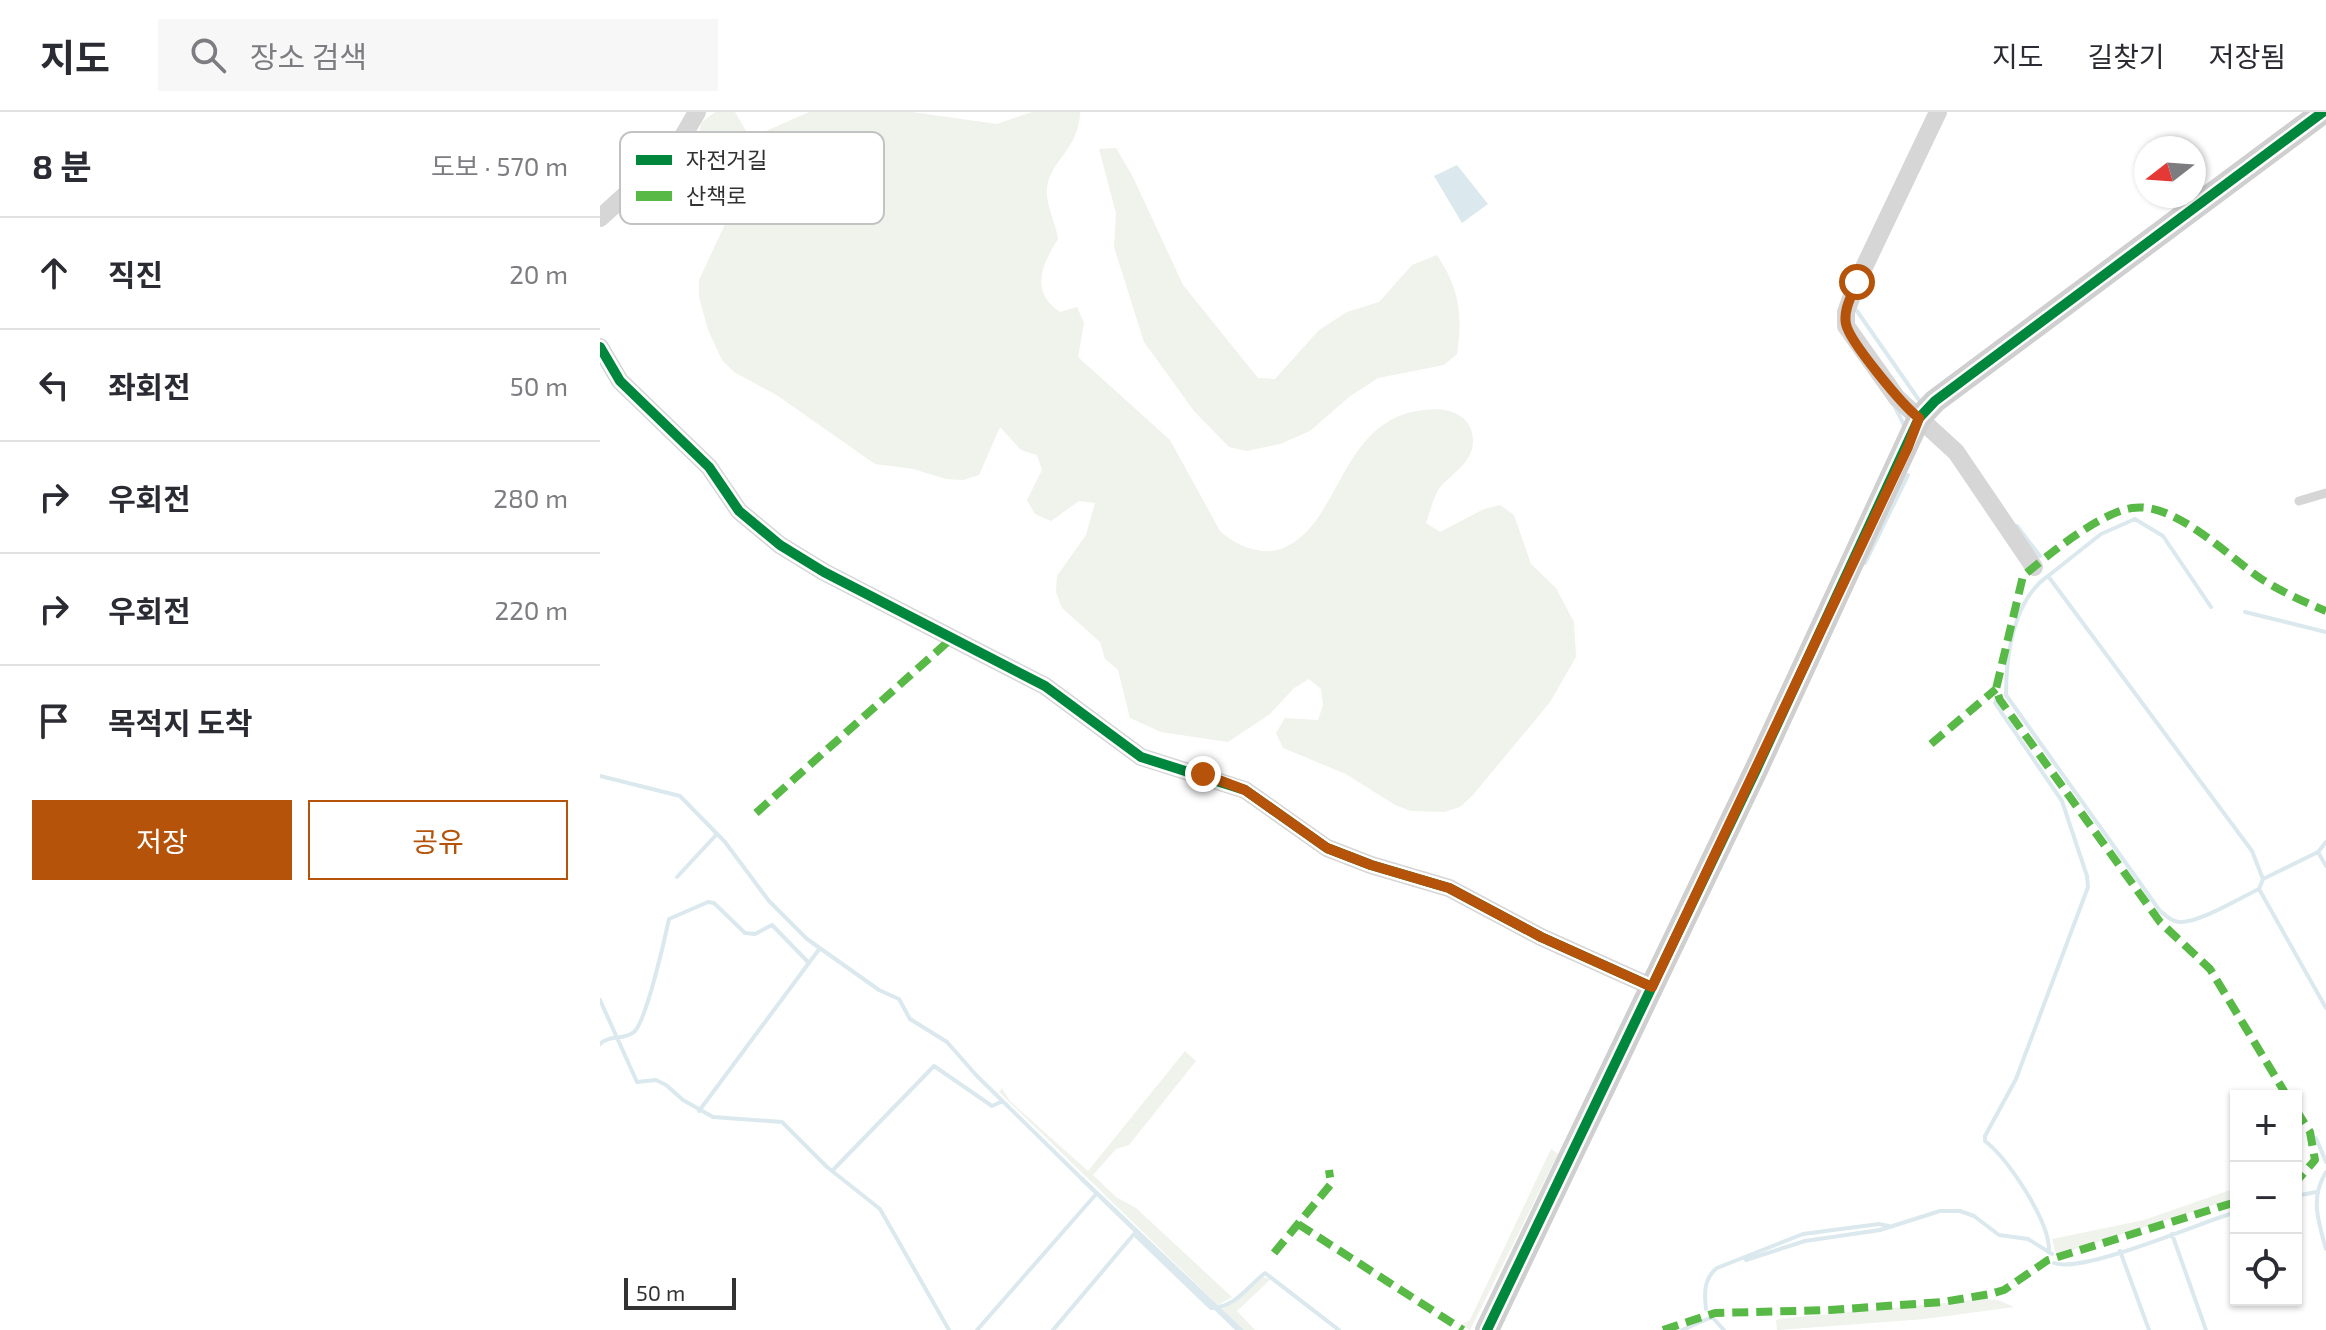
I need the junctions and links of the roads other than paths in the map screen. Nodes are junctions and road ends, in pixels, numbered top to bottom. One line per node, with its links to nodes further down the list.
1 (697, 112): 4 (street)
2 (1938, 112): 8 (street)
3 (2323, 112): 8 (street)
4 (685, 132)
5 (620, 200): 6 (street)
6 (600, 218)
7 (600, 347): 12 (street)
8 (1919, 418): 11 (street); 12 (street)
9 (2326, 493): 10 (lane)
10 (2299, 501)
11 (2034, 567)
12 (1652, 987): 13 (street)
13 (1487, 1330)

